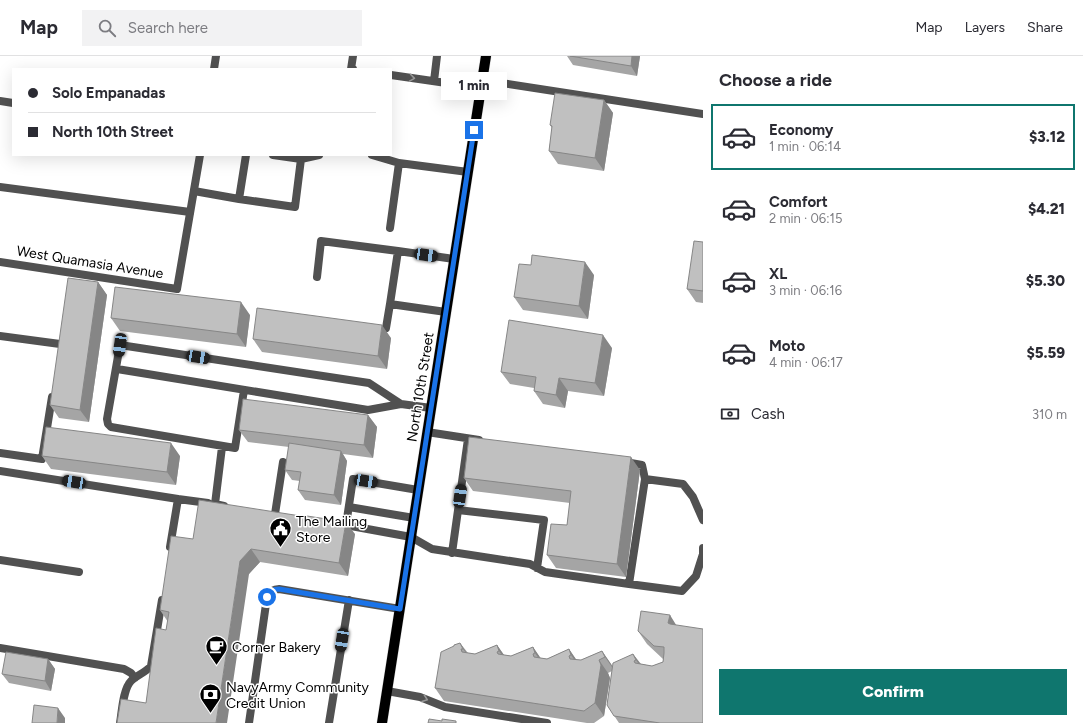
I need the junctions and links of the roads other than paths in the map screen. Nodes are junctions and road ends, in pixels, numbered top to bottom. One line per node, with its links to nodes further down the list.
1 (216, 56): 5 (street)
2 (353, 56): 6 (street)
3 (437, 56): 8 (street)
4 (486, 56): 9 (main road, North 10th Street)
5 (214, 68)
6 (351, 68)
7 (392, 75): 8 (street, one-way to 8)
8 (434, 81): 9 (street)
9 (481, 84): 12 (street); 20 (main road, North 10th Street)
10 (0, 101): 11 (street)
11 (12, 103)
12 (703, 114)
13 (200, 156): 22 (street)
14 (246, 156): 23 (street)
15 (280, 156): 18 (street)
16 (315, 156): 18 (street)
17 (375, 156): 19 (street)
18 (302, 159): 23 (street)
19 (399, 163): 20 (street); 25 (street)
20 (468, 172): 27 (main road, North 10th Street)
21 (0, 187): 24 (street)
22 (194, 191): 23 (street); 24 (street)
23 (239, 199)
24 (190, 212): 28 (street, West Quamasia Avenue)
25 (390, 228)
26 (398, 251): 27 (street); 29 (street); 30 (street)
27 (454, 259): 31 (main road, North 10th Street)
28 (0, 262)
29 (317, 277)
30 (390, 304): 31 (street); 32 (street)
31 (446, 312): 39 (main road, North 10th Street)
32 (386, 328)
33 (0, 336): 34 (street)
34 (60, 345)
35 (117, 369): 37 (street); 38 (street); 43 (street)
36 (53, 390): 44 (street)
37 (244, 390): 38 (street); 43 (street)
38 (401, 404): 39 (street)
39 (431, 408): 40 (main road, North 10th Street)
40 (427, 432): 41 (street); 49 (main road, North 10th Street)
41 (468, 439): 42 (street); 54 (street)
42 (491, 442)
43 (222, 446): 51 (street)
44 (0, 453)
45 (283, 462): 55 (street)
46 (619, 462): 48 (street)
47 (0, 471): 50 (street)
48 (645, 479): 57 (street); 67 (street)
49 (418, 490): 53 (street); 56 (main road, North 10th Street)
50 (178, 499): 51 (street); 63 (street)
51 (214, 504): 52 (street)
52 (230, 507)
53 (349, 507): 56 (street); 59 (street)
54 (458, 510): 62 (street); 65 (street)
55 (275, 514)
56 (414, 518): 60 (main road, North 10th Street)
57 (703, 520)
58 (330, 523): 59 (street)
59 (346, 525): 60 (street)
60 (411, 537): 62 (street); 70 (main road, North 10th Street)
61 (703, 548): 67 (street)
62 (452, 552): 65 (street)
63 (168, 558)
64 (0, 560): 66 (street)
65 (537, 568): 67 (street)
66 (79, 572)
67 (630, 584)
68 (163, 589): 72 (street)
69 (349, 600): 70 (street); 75 (street); 76 (street)
70 (400, 609): 73 (main road, North 10th Street)
71 (0, 648): 72 (street)
72 (135, 678): 74 (street)
73 (387, 691): 77 (main road, North 10th Street); 78 (street, one-way to 78)
74 (120, 723)
75 (249, 723)
76 (329, 723)
77 (382, 723)
78 (547, 723)

